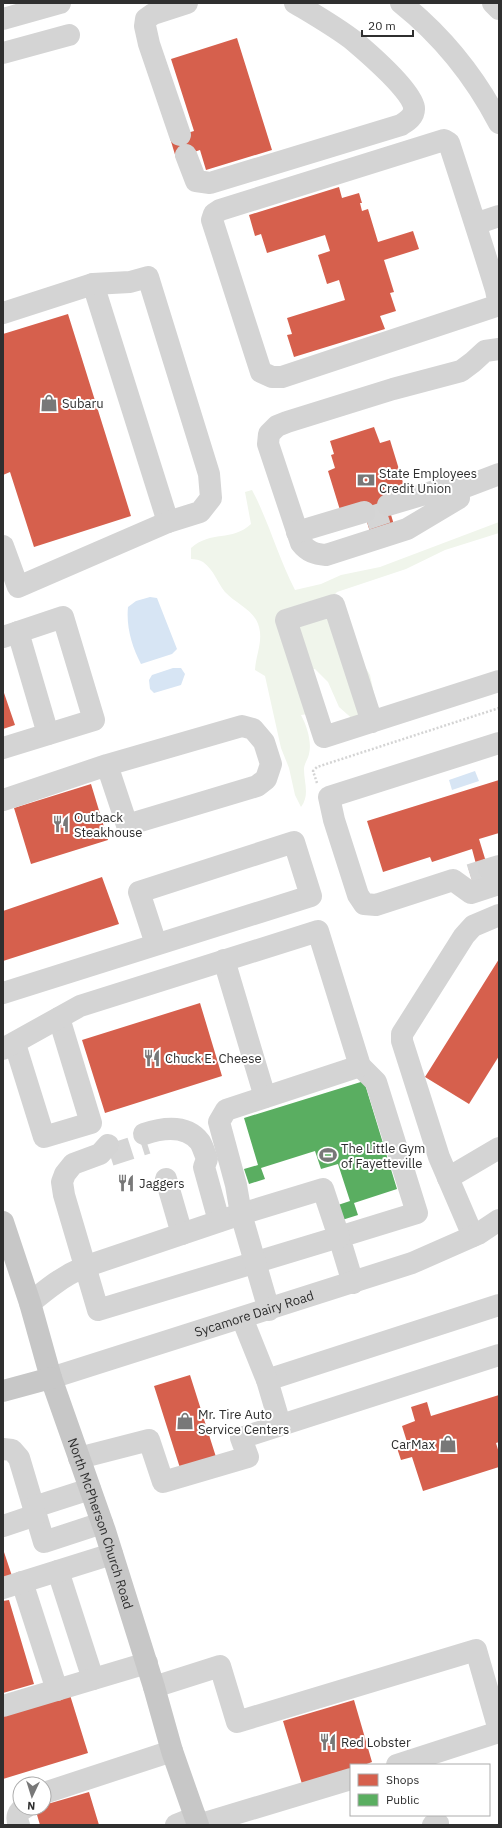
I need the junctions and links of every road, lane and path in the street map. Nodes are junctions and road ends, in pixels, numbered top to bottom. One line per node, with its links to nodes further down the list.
1 (60, 3): 7 (street)
2 (187, 3): 3 (street)
3 (295, 3)
4 (401, 3): 10 (street)
5 (493, 3): 6 (street)
6 (499, 9)
7 (3, 19)
8 (70, 35): 9 (street)
9 (3, 53)
10 (498, 116)
11 (499, 216): 12 (street)
12 (475, 220): 12 (street)
13 (93, 284): 14 (street); 20 (street); 20 (street)
14 (3, 313)
15 (499, 349): 21 (street)
16 (499, 474): 17 (street)
17 (456, 488): 18 (street); 21 (street)
18 (389, 508)
19 (365, 516): 21 (street)
20 (168, 522): 22 (street)
21 (299, 536)
22 (3, 546)
23 (10, 634): 27 (street); 27 (street)
24 (499, 681): 26 (street)
25 (499, 708): 31 (path)
26 (372, 722): 26 (street)
27 (48, 734): 29 (street)
28 (499, 742): 33 (street)
29 (3, 748)
30 (107, 765): 30 (street); 32 (street)
31 (318, 787)
32 (3, 800)
33 (482, 875)
34 (499, 915): 45 (street)
35 (156, 944): 35 (street); 37 (street)
36 (224, 960): 38 (street); 40 (street); 41 (street)
37 (3, 993)
38 (59, 1018): 39 (street); 39 (street)
39 (9, 1046)
40 (360, 1066): 41 (street); 53 (street)
41 (265, 1097): 47 (street)
42 (145, 1138): 49 (street)
43 (499, 1148): 45 (street)
44 (106, 1151): 55 (street)
45 (448, 1178): 52 (street)
46 (166, 1180): 51 (street)
47 (241, 1214): 49 (street); 53 (street); 54 (street)
48 (499, 1220): 52 (street, Sycamore Dairy Road)
49 (220, 1221): 51 (street)
50 (3, 1222): 57 (main road, North McPherson Church Road)
51 (182, 1234): 55 (street)
52 (473, 1236): 56 (street, Sycamore Dairy Road)
53 (339, 1237): 54 (street); 56 (street)
54 (254, 1262): 55 (street); 59 (street)
55 (84, 1267): 57 (street)
56 (353, 1283): 59 (street, Sycamore Dairy Road)
57 (30, 1303): 62 (main road, North McPherson Church Road)
58 (499, 1305): 63 (street)
59 (269, 1310): 60 (street, Sycamore Dairy Road)
60 (242, 1318): 62 (street, Sycamore Dairy Road); 63 (street)
61 (499, 1355): 65 (street)
62 (51, 1378): 64 (main road, Sycamore Dairy Road); 67 (main road, North McPherson Church Road)
63 (267, 1380): 65 (street)
64 (3, 1392)
65 (280, 1424): 67 (street)
66 (3, 1448): 69 (street)
67 (79, 1458): 68 (main road, North McPherson Church Road)
68 (90, 1490): 69 (street); 70 (main road, North McPherson Church Road)
69 (35, 1511): 70 (street); 71 (street)
70 (102, 1522): 72 (main road, North McPherson Church Road)
71 (3, 1526)
72 (112, 1554): 73 (street); 75 (main road, North McPherson Church Road)
73 (58, 1571): 74 (street); 76 (street)
74 (12, 1585): 78 (street)
75 (147, 1663): 76 (street); 77 (main road, North McPherson Church Road)
76 (93, 1679): 78 (street)
77 (154, 1687): 80 (street); 81 (main road, North McPherson Church Road)
78 (57, 1690): 79 (street)
79 (3, 1706)
80 (499, 1731): 82 (street)
81 (172, 1751): 83 (street); 87 (main road, North McPherson Church Road)
82 (401, 1764)
83 (116, 1768): 85 (street); 86 (street)
84 (350, 1779): 87 (street)
85 (52, 1790)
86 (52, 1800)
87 (192, 1823)
88 (433, 1825): 89 (street)
89 (438, 1825)

